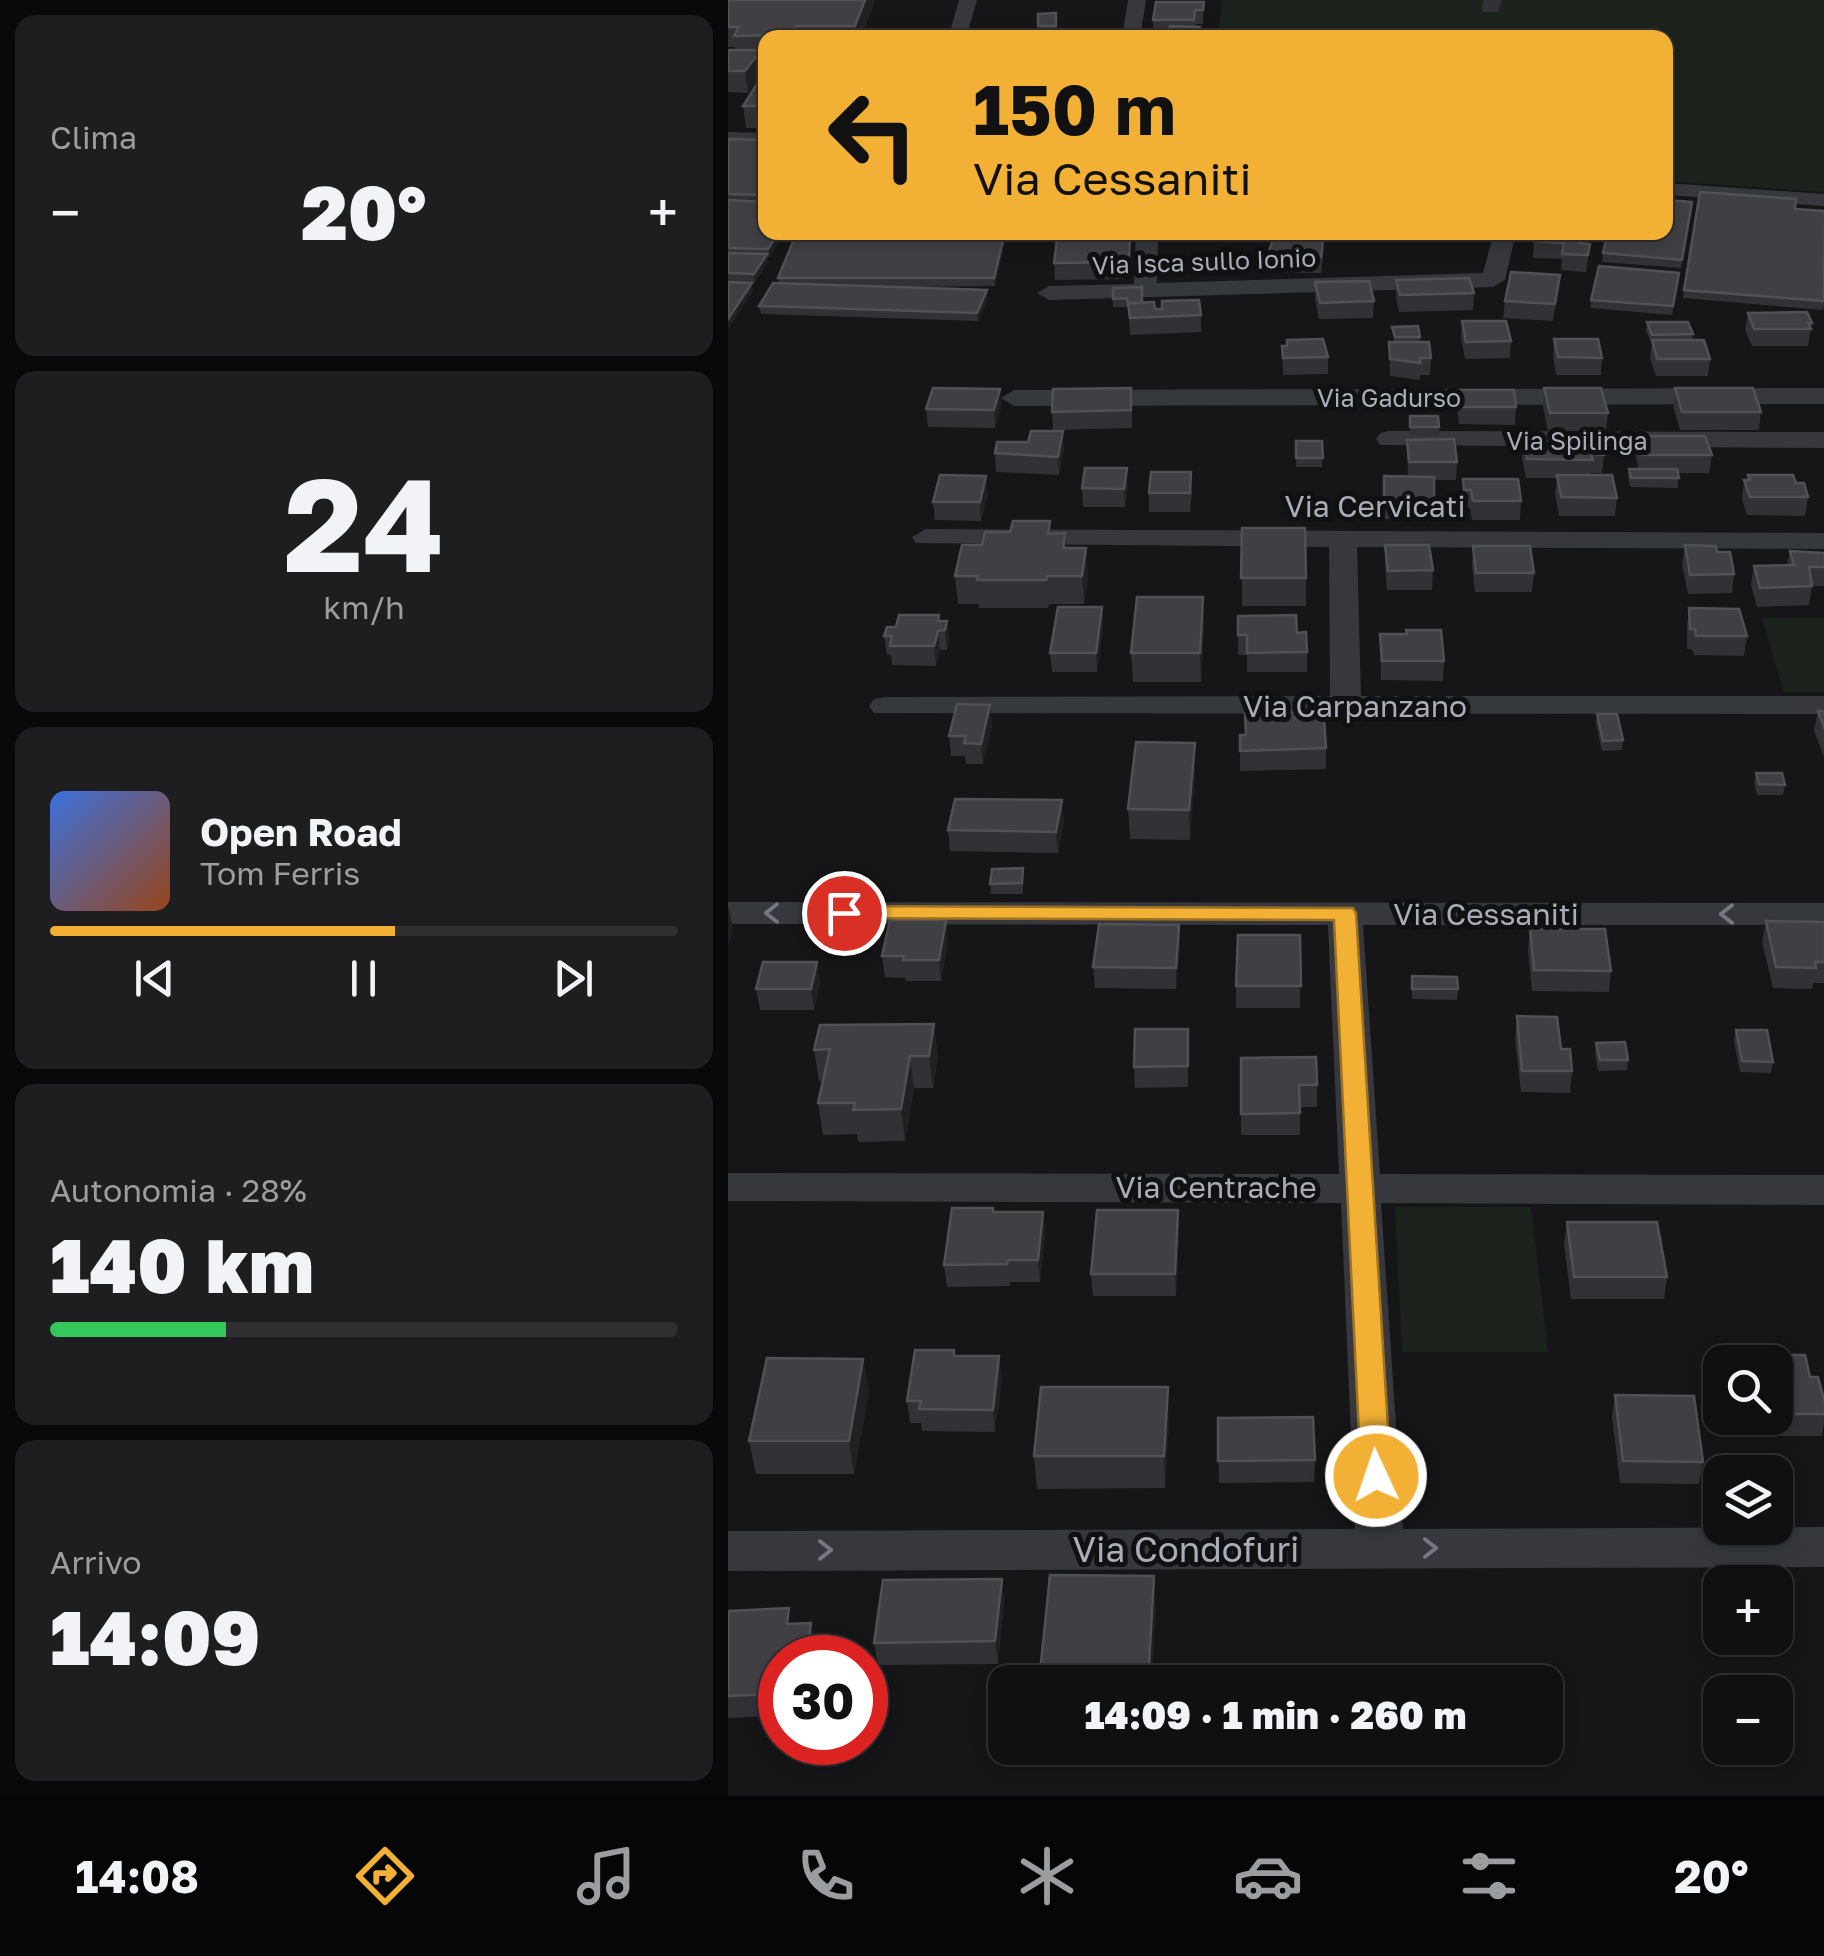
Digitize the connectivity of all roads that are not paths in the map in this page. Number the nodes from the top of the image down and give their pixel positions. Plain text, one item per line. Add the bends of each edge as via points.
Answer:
1 (968, 0) edge
2 (1137, 0) edge
3 (959, 30) edge
4 (1132, 30) edge
5 (728, 138) edge
6 (758, 138) edge
7 (1673, 189) edge
8 (1824, 200) edge
9 (1147, 240) edge
10 (1503, 240) edge
11 (1146, 290) junction
12 (1049, 293) dead end
13 (1824, 396) edge
14 (1014, 398) dead end
15 (1389, 439) dead end
16 (1824, 440) edge
17 (926, 537) dead end
18 (1343, 538) junction
19 (1824, 541) edge
20 (1824, 705) edge
21 (885, 706) dead end
22 (1346, 706) junction
23 (728, 913) edge
24 (1345, 913) junction
25 (1824, 914) edge
26 (1362, 1186) junction
27 (728, 1187) edge
28 (1824, 1190) edge
29 (1824, 1547) edge
30 (1380, 1548) junction
31 (728, 1551) edge

1 - 3 street
2 - 4 street
5 - 6 street
7 - 8 street
9 - 11 street
10 - 11 street, Via Isca sullo Ionio via 1492,280
11 - 12 street, Via Isca sullo Ionio
13 - 14 street, Via Gadurso
15 - 16 street, Via Spilinga
17 - 18 street, Via Cervicati
18 - 19 street, Via Cervicati
18 - 22 street
20 - 22 street, Via Carpanzano
21 - 22 street, Via Carpanzano
24 -> 23 street, Via Cessaniti
25 -> 24 street, Via Cessaniti
24 - 26 street
26 - 27 street, Via Centrache
26 - 28 street, Via Centrache
26 - 30 street
30 -> 29 street, Via Condofuri
31 -> 30 street, Via Condofuri

